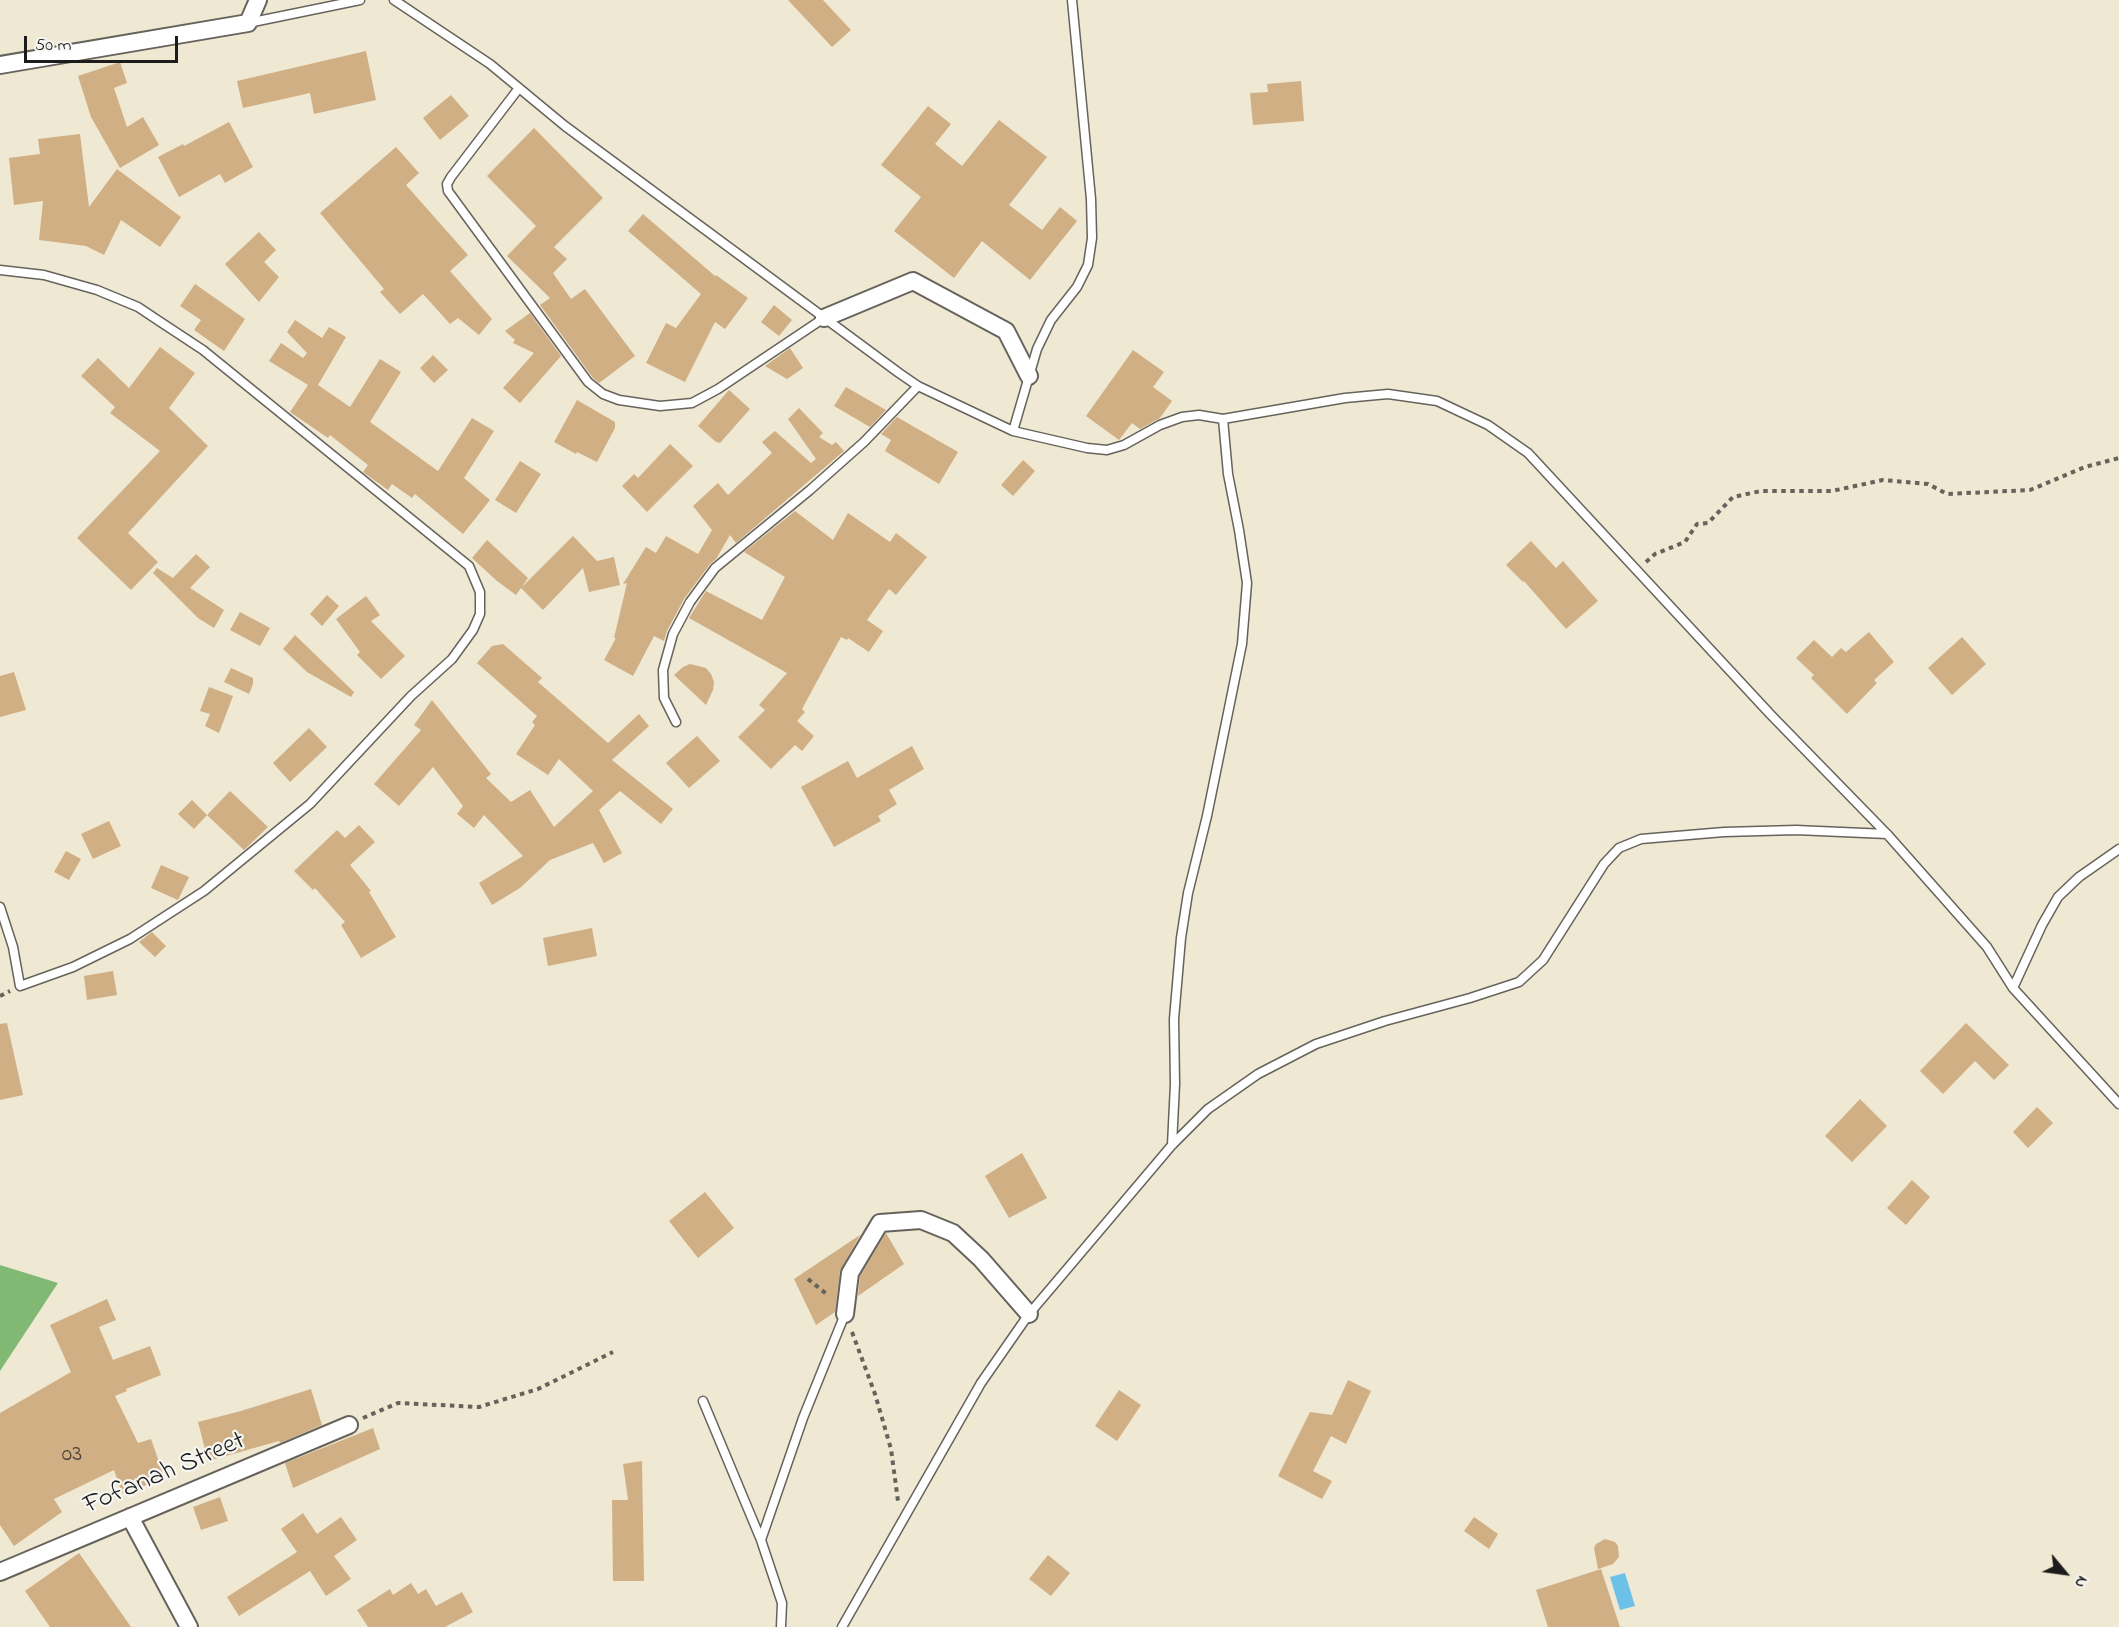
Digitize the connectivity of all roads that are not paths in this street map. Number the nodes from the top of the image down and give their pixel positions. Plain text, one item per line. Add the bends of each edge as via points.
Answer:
1 (258, 0) edge
2 (360, 0) edge
3 (394, 0) edge
4 (1072, 0) edge
5 (248, 23) junction
6 (0, 65) edge
7 (519, 88) junction
8 (0, 270) edge
9 (824, 318) junction
10 (1029, 376) junction
11 (918, 386) junction
12 (1223, 419) junction
13 (1013, 431) junction
14 (676, 722) dead end
15 (1887, 834) junction
16 (2119, 849) edge
17 (0, 907) edge
18 (2013, 988) junction
19 (2119, 1104) edge
20 (1172, 1145) junction
21 (845, 1314) joint
22 (1029, 1314) junction
23 (703, 1401) dead end
24 (349, 1425) road end
25 (130, 1518) junction
26 (761, 1540) junction
27 (0, 1572) edge
28 (189, 1627) edge
29 (781, 1627) edge
30 (842, 1627) edge

1 - 5 street
2 - 5 lane
3 - 7 lane
4 - 10 lane via 1092,238 1088,266 1051,320
5 - 6 street
7 - 9 lane
7 - 9 lane via 451,177 448,191 588,382 603,394 660,406 692,403
8 - 17 lane via 44,275 97,290 138,307 159,321 203,351 469,566 480,592 480,614 452,659 411,696 310,804 204,891 130,939 73,967 20,986
9 - 10 street via 913,281 1006,331
9 - 11 lane
10 - 13 lane
11 - 13 lane
11 - 14 lane via 864,442 715,568 696,593 673,634 663,670 664,698
12 - 13 lane via 1182,417 1107,450
12 - 15 lane via 1388,394 1437,401 1488,425 1528,453
12 - 20 lane via 1246,583 1242,644 1181,938 1174,1019
15 - 18 lane via 1987,947
15 - 20 lane via 1724,832 1641,839 1619,848 1604,864 1544,960 1519,982 1316,1044 1258,1074 1208,1109
16 - 18 lane via 2058,897
18 - 19 lane
20 - 22 lane
21 - 22 street via 850,1274 880,1223 921,1220 953,1233
21 - 26 lane via 803,1418
22 - 30 lane via 981,1383
23 - 26 lane
24 - 25 street, Fofanah Street
25 - 27 street, Fofanah Street
25 - 28 street
26 - 29 lane via 782,1603

